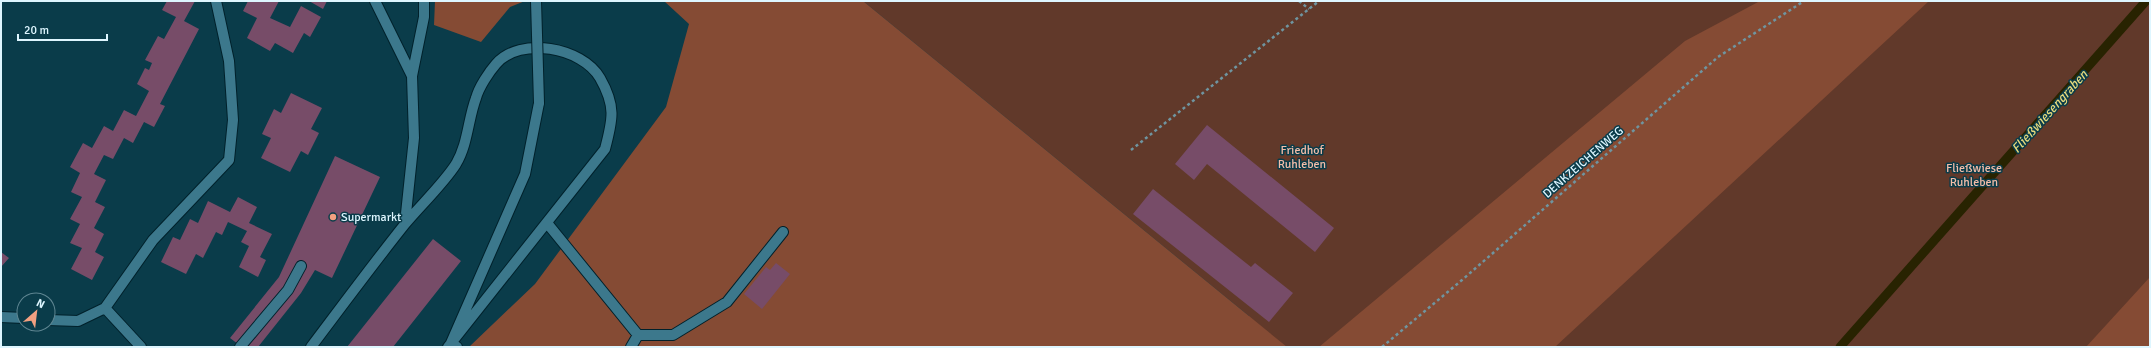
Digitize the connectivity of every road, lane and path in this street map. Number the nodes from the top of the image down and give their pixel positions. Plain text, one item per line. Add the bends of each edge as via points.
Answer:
1 (216, 1) edge
2 (375, 1) edge
3 (424, 1) edge
4 (536, 1) edge
5 (1299, 1) edge
6 (1319, 1) edge
7 (1804, 1) edge
8 (1308, 9) junction
9 (412, 76) junction
10 (1131, 150) dead end
11 (547, 223) junction
12 (405, 224) junction
13 (783, 232) dead end
14 (301, 266) dead end
15 (105, 308) junction
16 (1, 317) edge
17 (16, 318) edge
18 (56, 320) edge
19 (638, 335) junction
20 (452, 346) edge
21 (141, 347) edge
22 (240, 347) edge
23 (311, 347) edge
24 (631, 347) edge
25 (1382, 347) edge

1 - 15 lane via 230,61 233,120 229,160 153,240
2 - 9 lane
3 - 9 lane via 424,17
4 - 20 lane, bridge via 539,103 525,174
5 - 8 path
6 - 8 path
7 - 25 path, DENKZEICHENWEG via 1718,57
8 - 10 path
9 - 12 lane via 414,138
11 - 12 lane via 605,149 612,120 610,95 597,73 576,56 552,48 517,49 496,63 476,97 467,136 456,164
11 - 19 lane
11 - 20 lane
12 - 23 lane
13 - 19 lane via 727,302 673,335
14 - 22 lane via 283,296
15 - 18 lane via 78,321
15 - 21 lane
16 - 17 lane
19 - 24 lane

